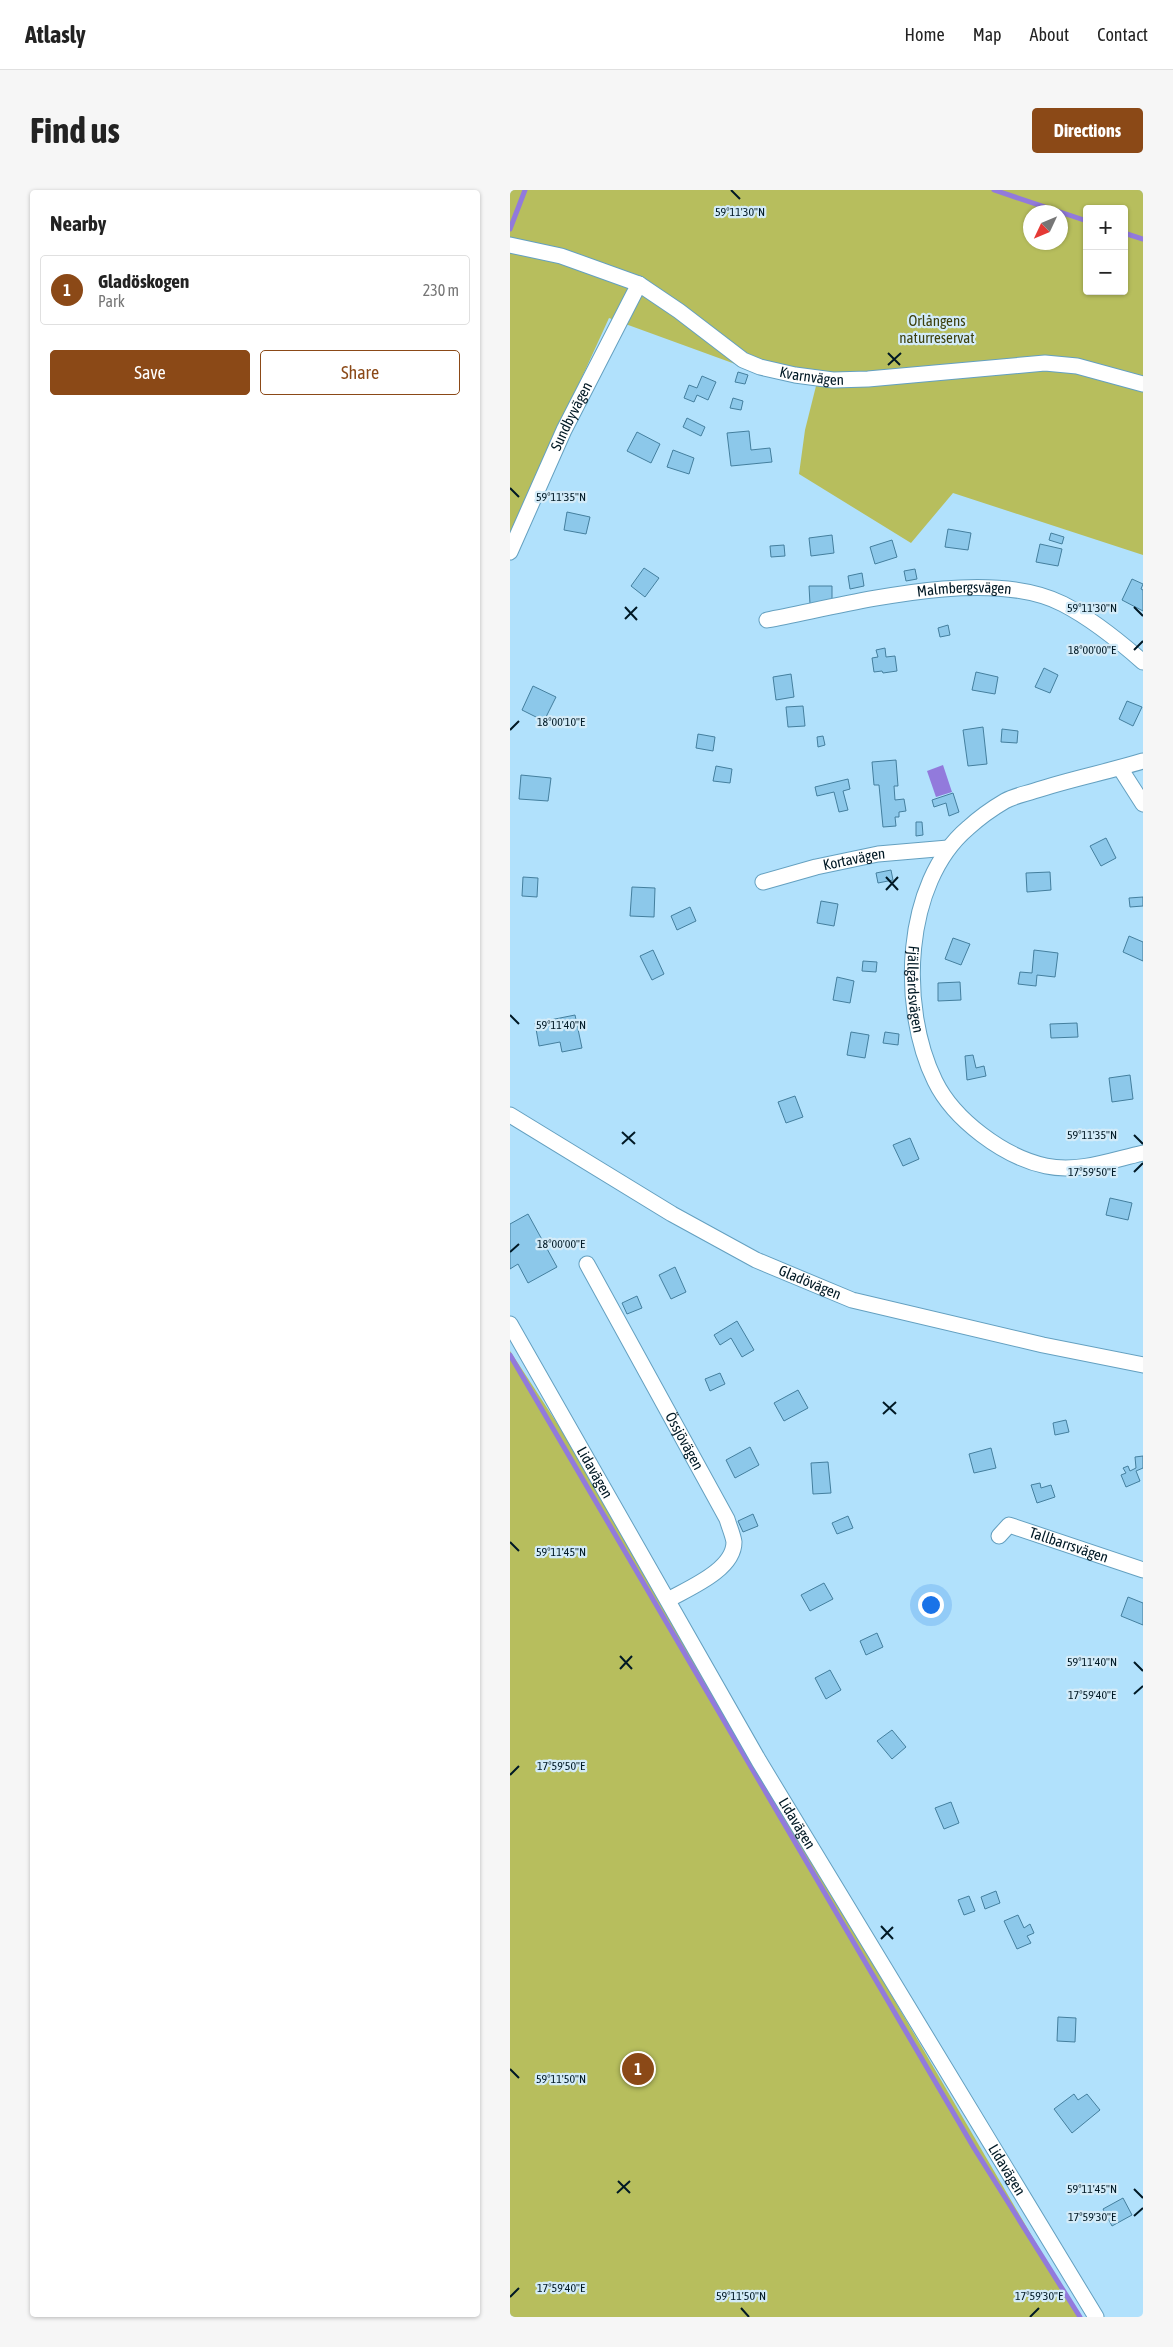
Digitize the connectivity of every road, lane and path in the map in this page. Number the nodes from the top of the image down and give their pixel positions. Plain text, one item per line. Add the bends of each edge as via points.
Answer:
1 (510, 245) edge
2 (639, 284) junction
3 (1143, 384) edge
4 (510, 552) edge
5 (767, 620) dead end
6 (1143, 662) edge
7 (1143, 761) edge
8 (1120, 768) junction
9 (1143, 804) edge
10 (948, 848) junction
11 (763, 882) dead end
12 (510, 1115) edge
13 (1143, 1153) edge
14 (588, 1264) dead end
15 (510, 1324) edge
16 (1143, 1365) edge
17 (999, 1536) dead end
18 (1143, 1570) edge
19 (668, 1600) junction
20 (1096, 2317) edge

1 - 2 street, Kvarnvägen via 561,256
2 - 3 street, Kvarnvägen via 743,360 795,375 833,380 868,379 1046,364 1077,366
2 - 4 street, Sundbyvägen via 564,430
5 - 6 street, Malmbergsvägen via 956,587 1015,589 1062,603 1108,632
7 - 8 street, Fjällgårdsvägen
8 - 9 street
8 - 10 street, Fjällgårdsvägen via 1064,781 1006,800 968,828
10 - 11 street, Kortavägen via 878,854
10 - 13 street, Fjällgårdsvägen via 932,873 915,934 913,992 922,1050 935,1082 958,1114 980,1133 1004,1150 1046,1166 1090,1166
12 - 16 street, Gladövägen via 672,1214 756,1260 852,1300
14 - 19 street, Össjövägen via 727,1520 734,1543 728,1559 716,1572
15 - 19 street, Lidavägen
17 - 18 street, Tallbarrsvägen via 1009,1525
19 - 20 street, Lidavägen via 764,1768

